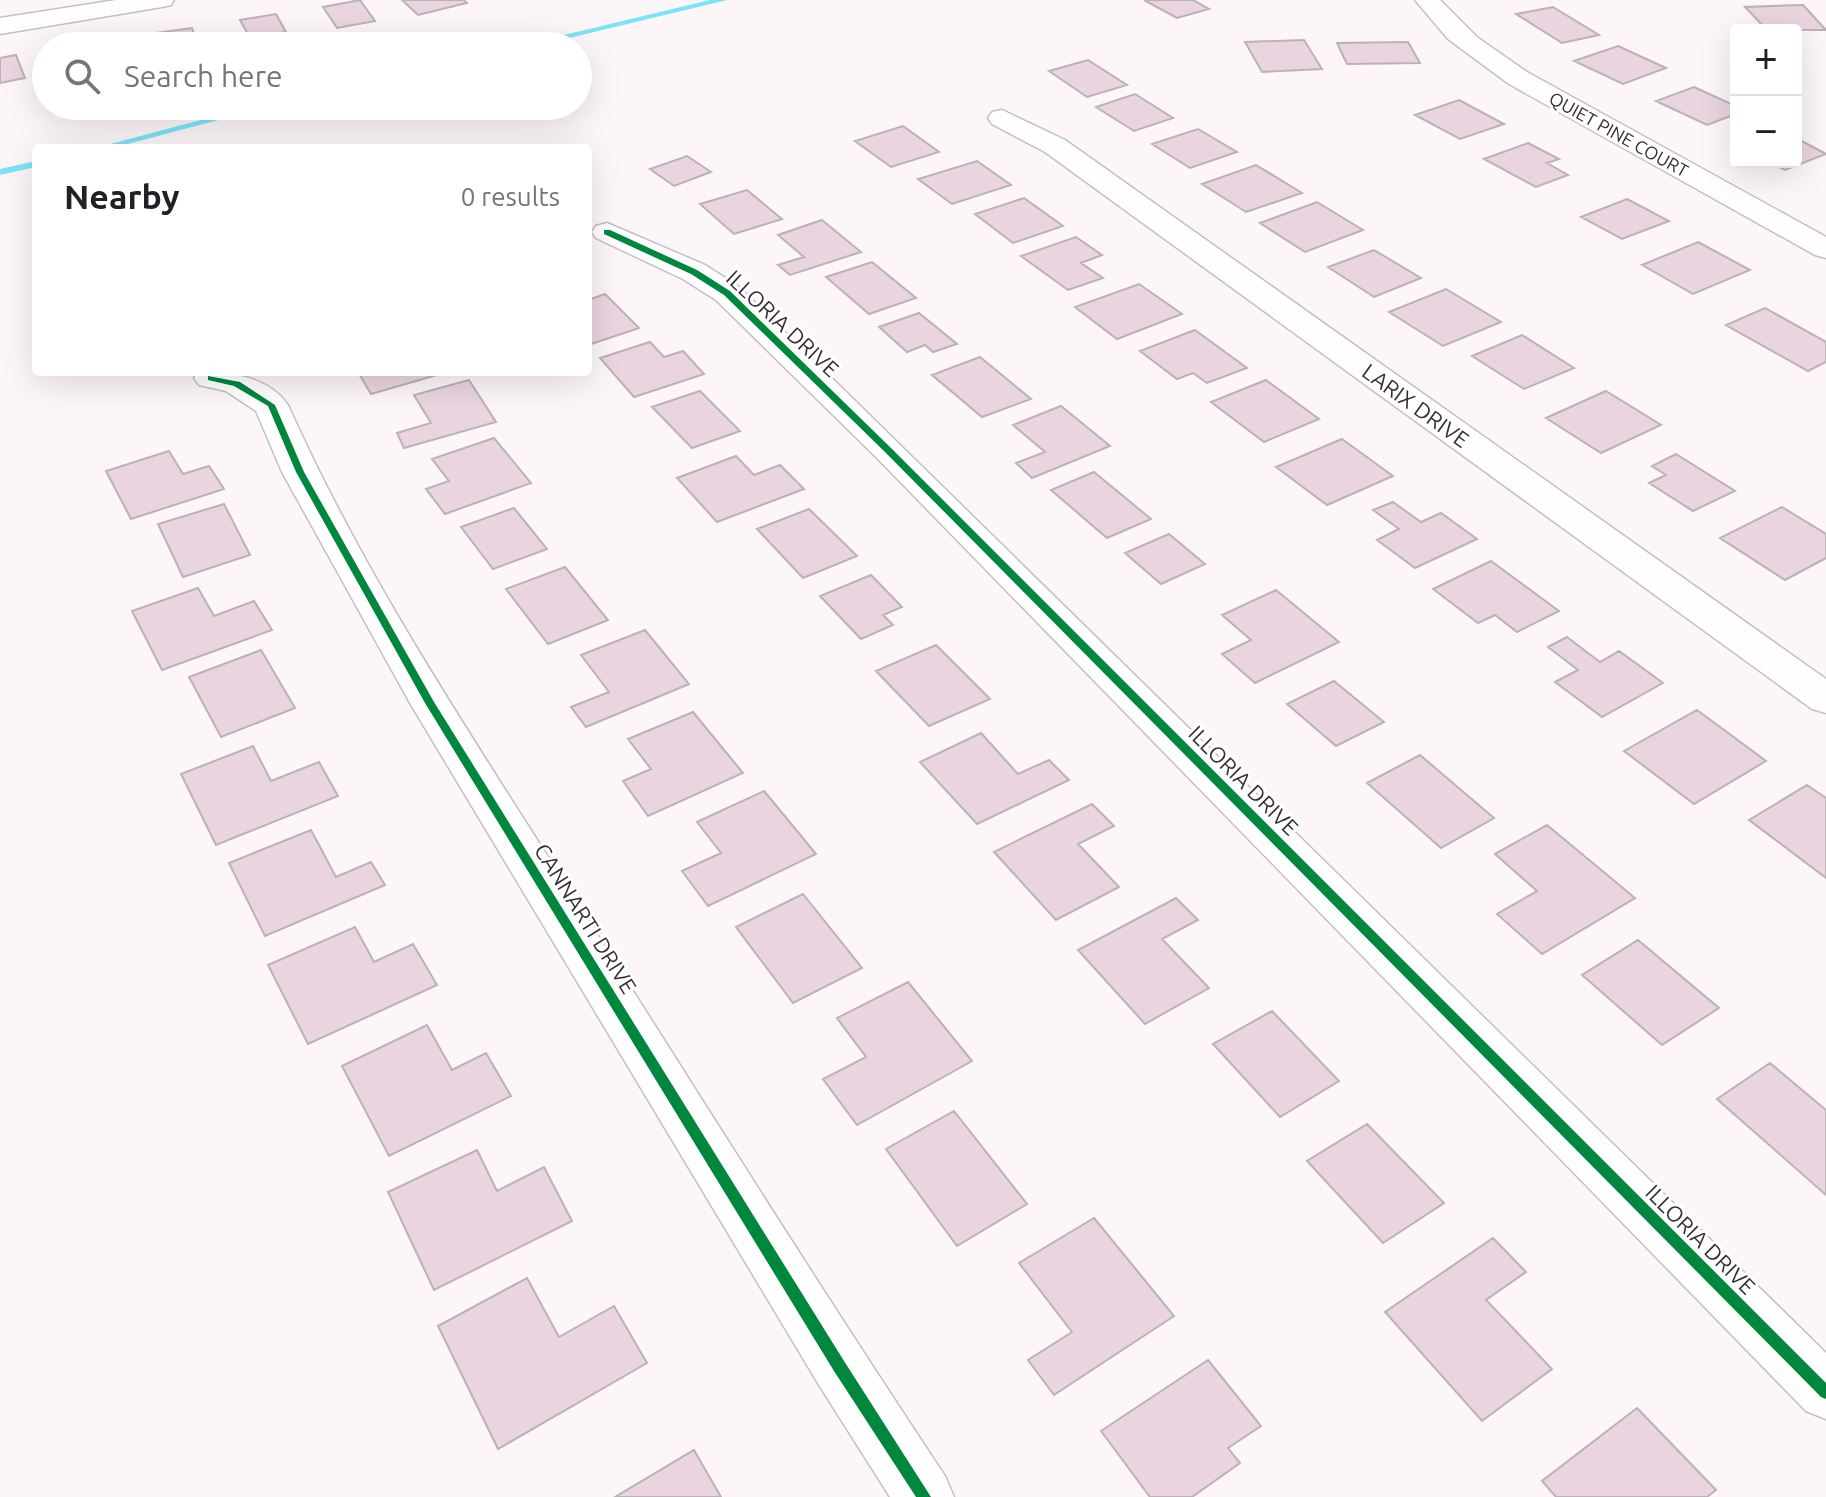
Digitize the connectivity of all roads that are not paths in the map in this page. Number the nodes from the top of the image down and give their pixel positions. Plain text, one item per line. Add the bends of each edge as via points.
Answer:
1 (162, 0) edge
2 (1427, 0) edge
3 (71, 7) edge
4 (0, 26) edge
5 (1002, 118) dead end
6 (607, 232) dead end
7 (1826, 249) edge
8 (211, 378) dead end
9 (1826, 699) edge
10 (1826, 1392) edge
11 (924, 1497) edge

1 - 3 street
2 - 7 street, QUIET PINE COURT via 1472,47 1518,78
3 - 4 street
5 - 9 street, LARIX DRIVE via 1055,146
6 - 10 street, ILLORIA DRIVE via 727,293
8 - 11 street, CANNARTI DRIVE via 237,384 271,405 300,472 430,703

